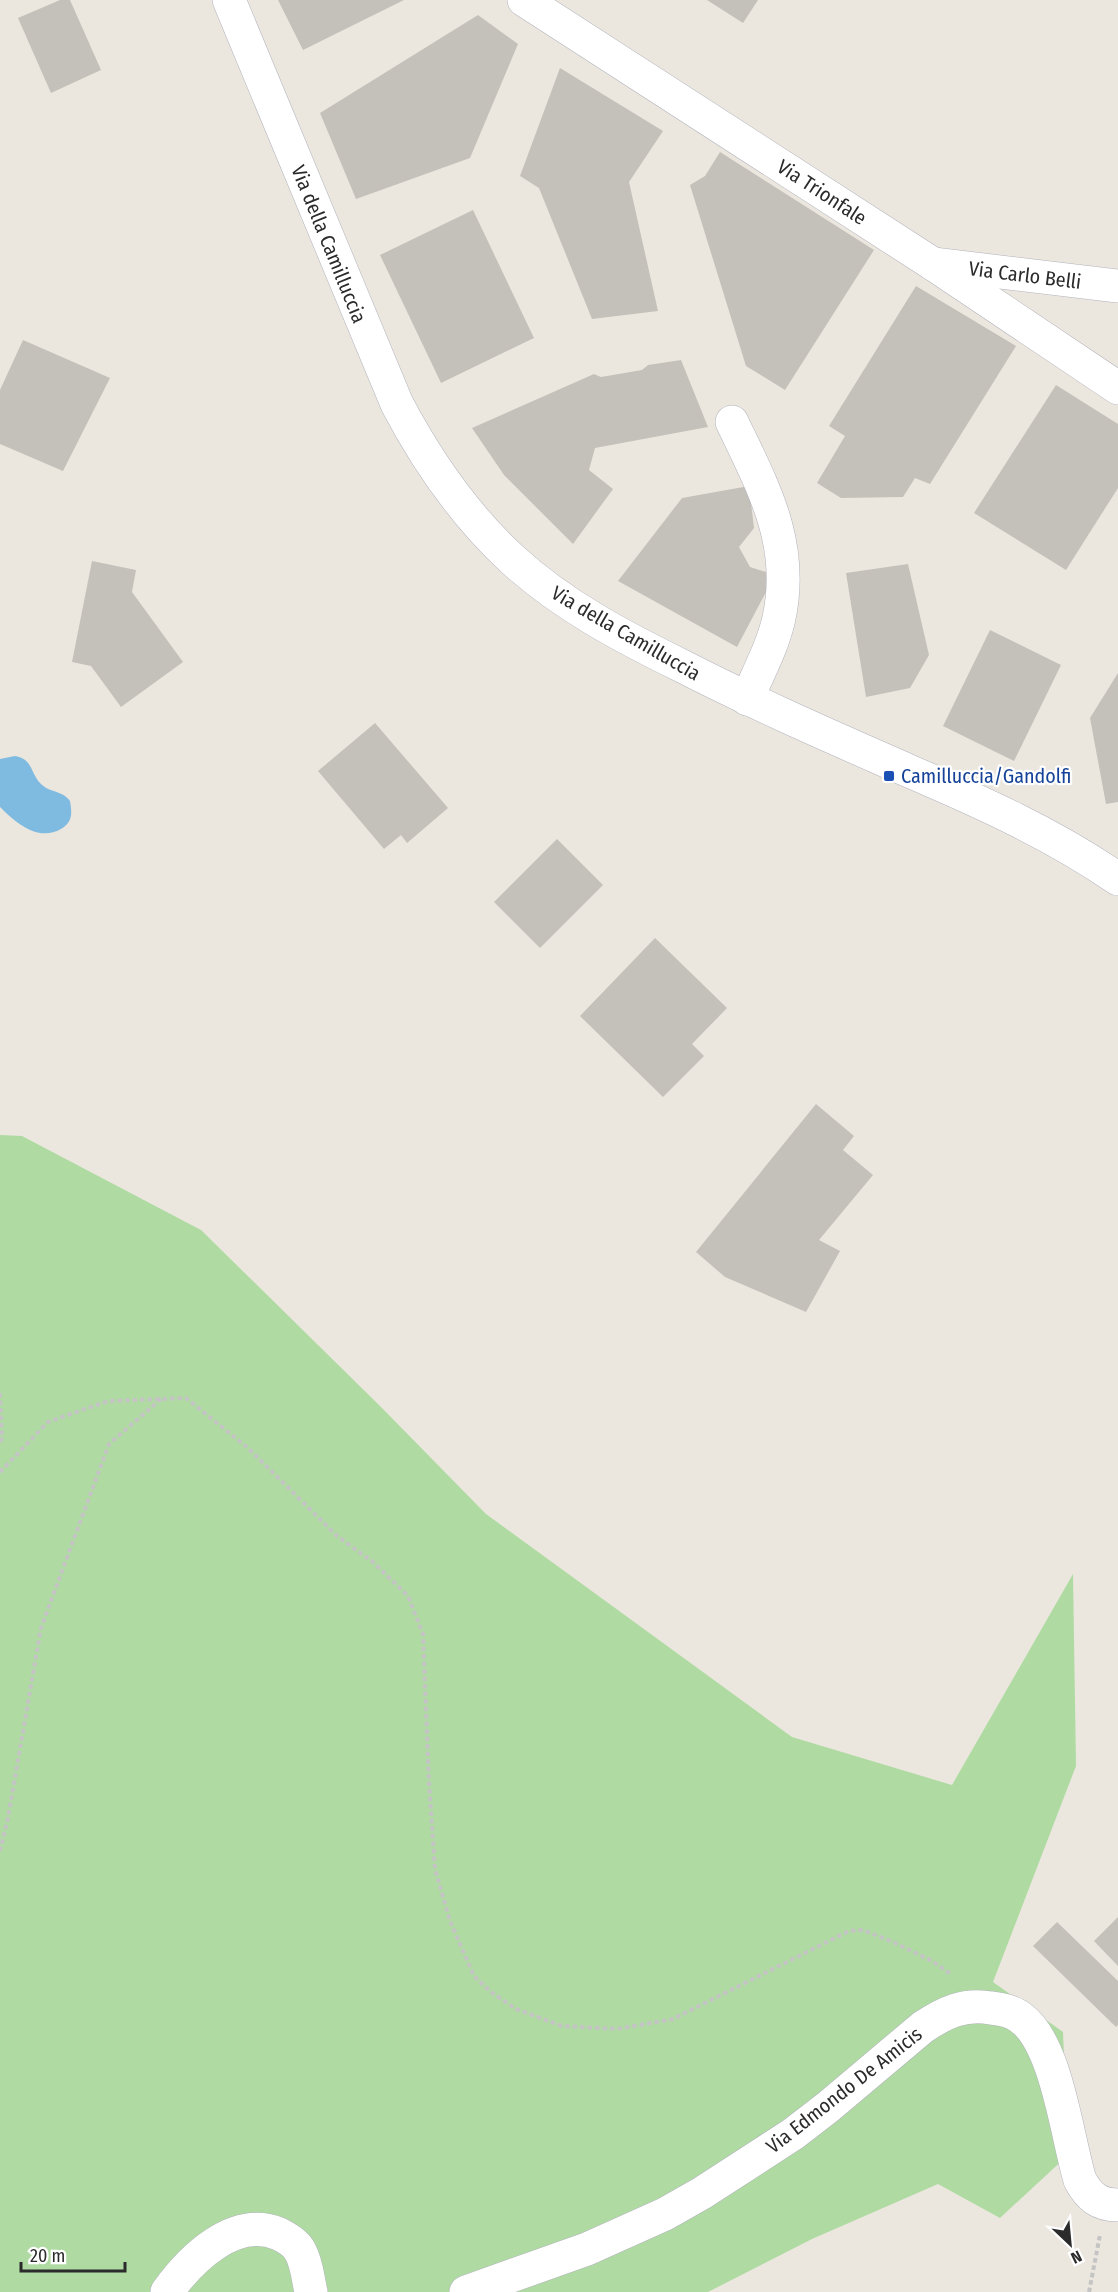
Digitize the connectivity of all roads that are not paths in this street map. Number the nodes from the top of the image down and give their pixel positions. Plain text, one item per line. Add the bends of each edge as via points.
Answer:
1 (229, 0) edge
2 (524, 0) edge
3 (933, 264) junction
4 (1118, 286) edge
5 (1118, 388) edge
6 (732, 422) dead end
7 (747, 699) junction
8 (1118, 879) edge
9 (1112, 2205) edge
10 (167, 2292) edge
11 (311, 2292) edge
12 (466, 2292) edge

1 - 7 main road, Via della Camilluccia via 385,378 414,434 453,493 512,559 543,585 638,644
2 - 3 main road, Via Trionfale
3 - 4 main road, Via Carlo Belli
3 - 5 main road, Via Trionfale
6 - 7 main road via 778,528 784,572 779,618
7 - 8 main road, Via della Camilluccia via 993,808
9 - 12 main road, Via Edmondo De Amicis via 1090,2196 1080,2180 1057,2088 1036,2034 1011,2012 976,2006 951,2011 930,2023 793,2134 686,2202 587,2249
10 - 11 main road via 189,2265 214,2245 227,2237 257,2231 273,2232 293,2243 300,2251

